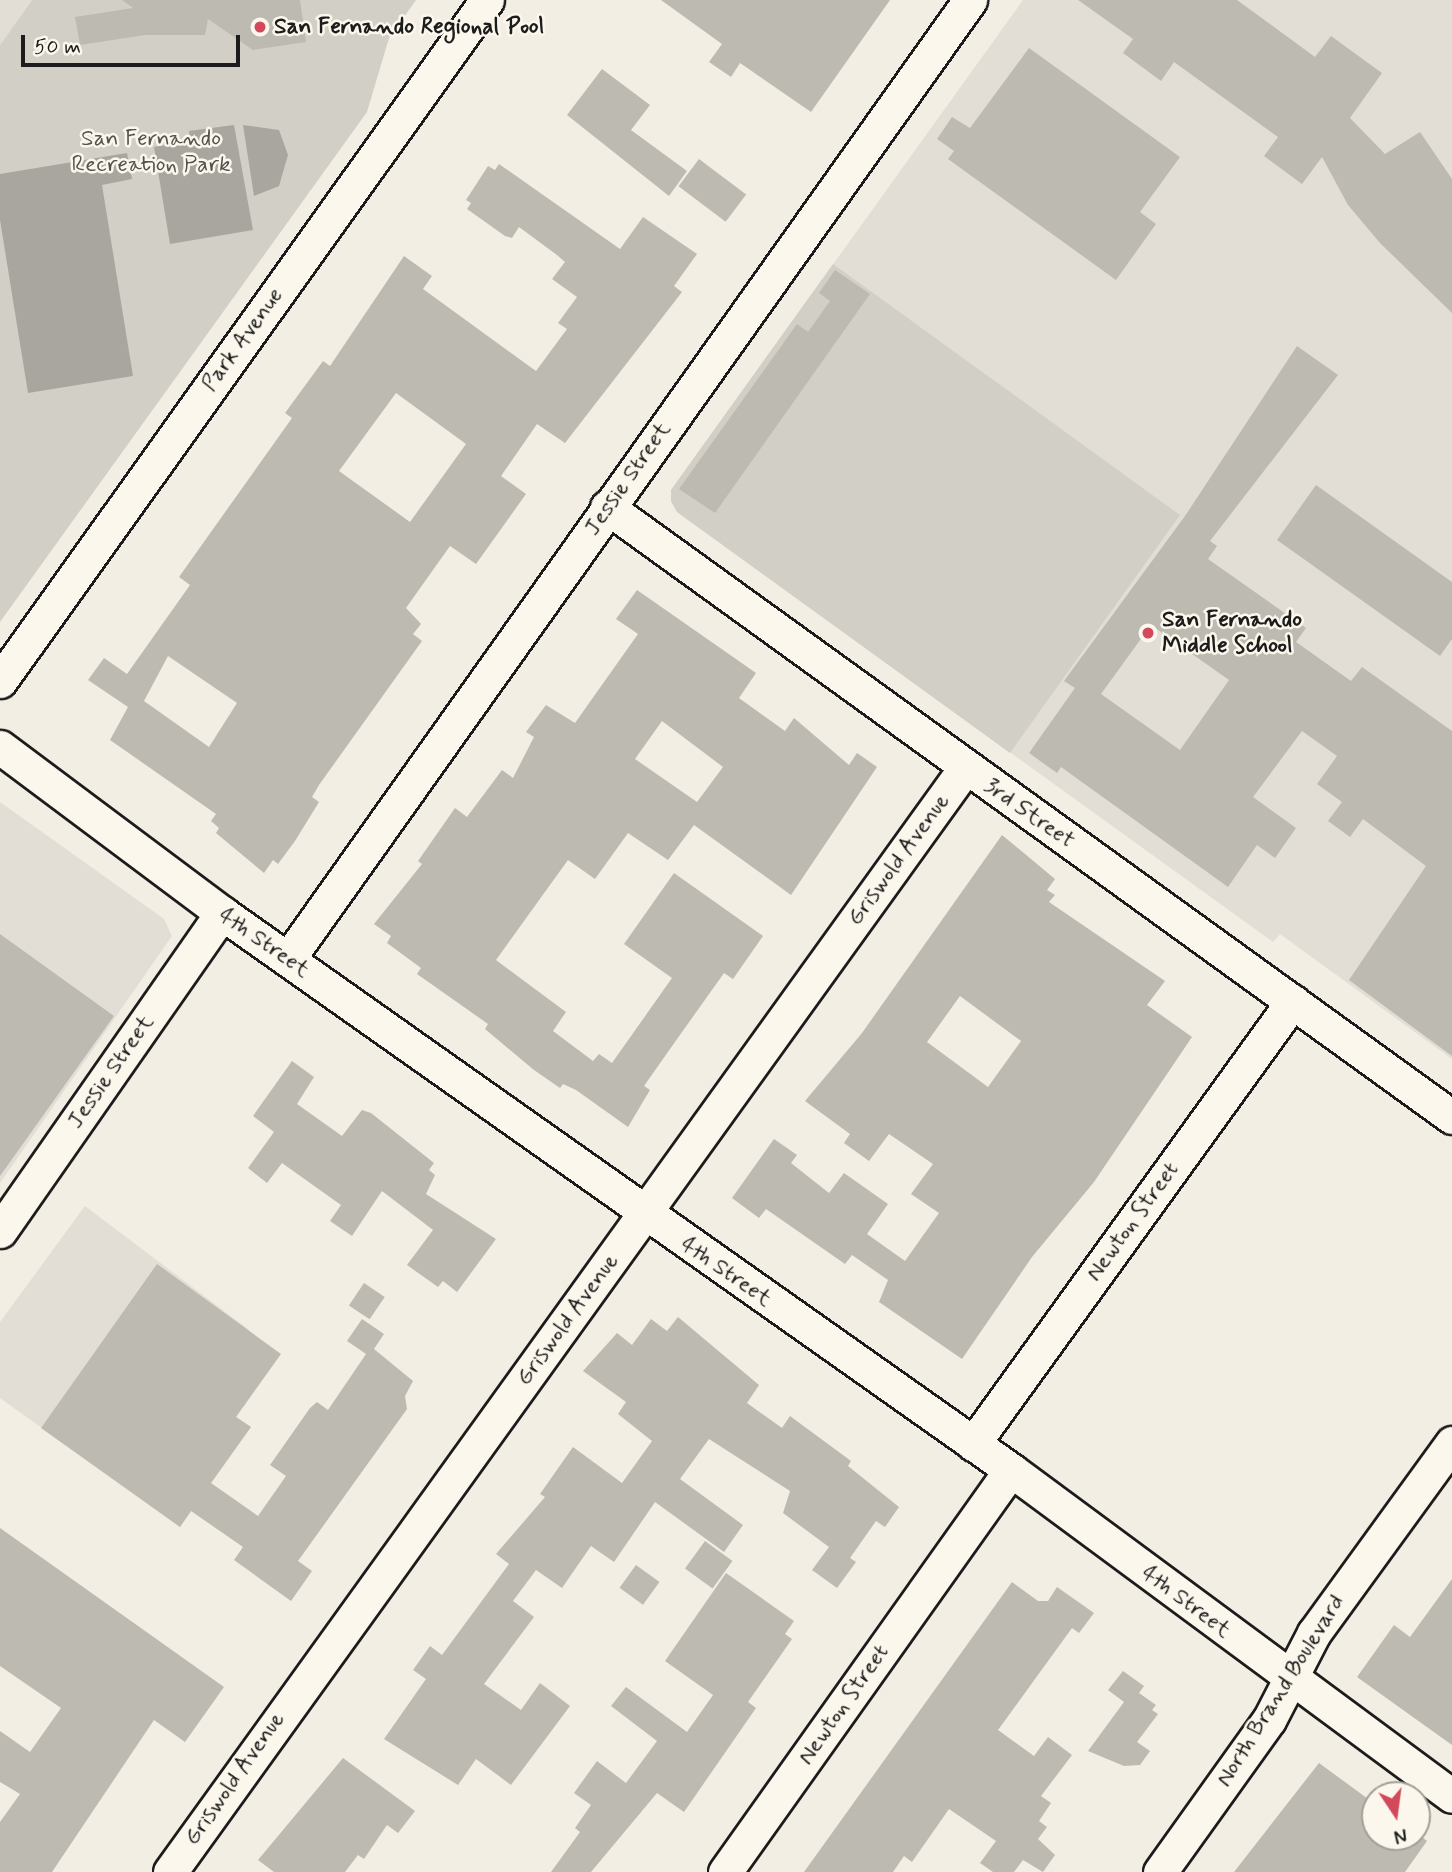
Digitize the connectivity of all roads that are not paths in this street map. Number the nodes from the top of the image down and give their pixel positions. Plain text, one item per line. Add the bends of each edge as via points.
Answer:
1 (487, 0) edge
2 (970, 0) edge
3 (607, 507) junction
4 (0, 681) edge
5 (0, 747) edge
6 (965, 768) junction
7 (222, 913) junction
8 (288, 959) junction
9 (1293, 1000) junction
10 (1452, 1117) edge
11 (645, 1215) junction
12 (0, 1231) edge
13 (1452, 1443) edge
14 (973, 1444) junction
15 (1011, 1471) junction
16 (1290, 1679) junction
17 (1452, 1796) edge
18 (170, 1872) edge
19 (725, 1872) edge
20 (1160, 1872) edge

1 - 4 street, Park Avenue
2 - 3 street, Jessie Street
3 - 6 street, 3rd Street
3 - 8 street, Jessie Street
5 - 7 street, 4th Street
6 - 9 street, 3rd Street
6 - 11 street, Griswold Avenue
7 - 8 street, 4th Street
7 - 12 street, Jessie Street
8 - 11 street, 4th Street
9 - 10 street, 3rd Street
9 - 14 street, Newton Street
11 - 14 street, 4th Street
11 - 18 street, Griswold Avenue
13 - 16 street, North Brand Boulevard via 1314,1633
14 - 15 street, 4th Street
15 - 16 street, 4th Street
15 - 19 street, Newton Street
16 - 17 street, 4th Street
16 - 20 street, North Brand Boulevard via 1269,1720

